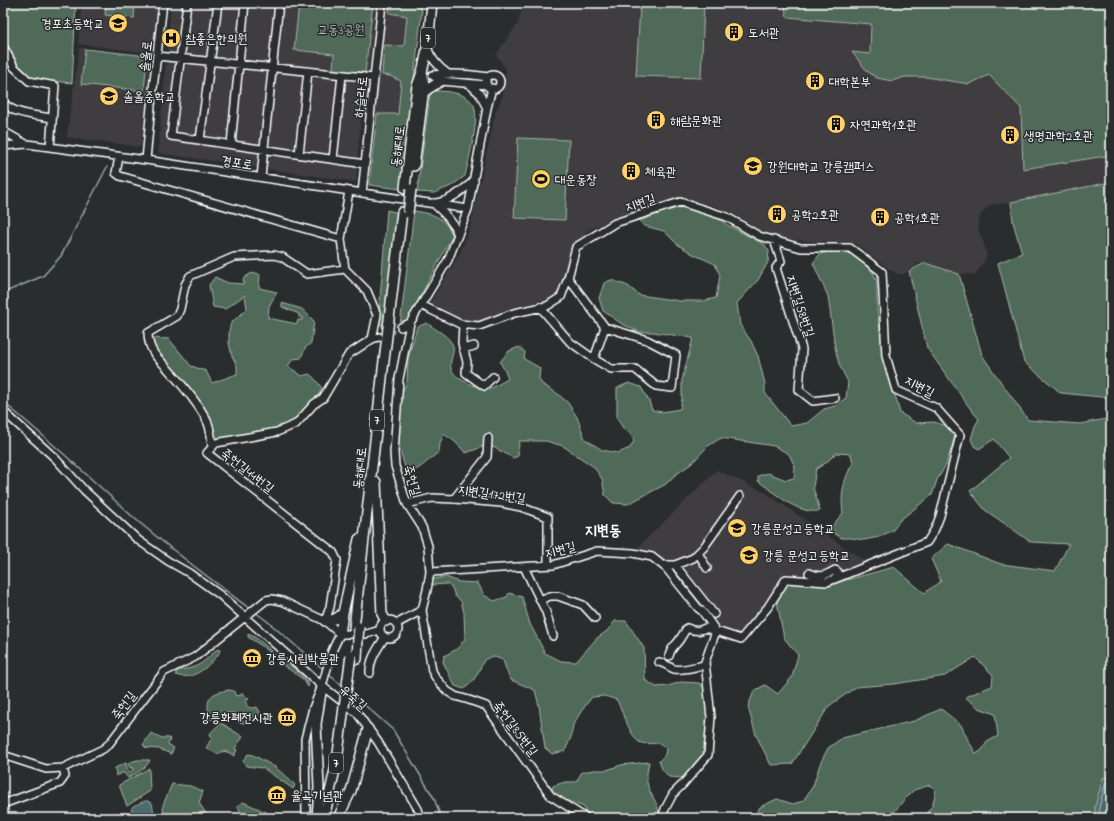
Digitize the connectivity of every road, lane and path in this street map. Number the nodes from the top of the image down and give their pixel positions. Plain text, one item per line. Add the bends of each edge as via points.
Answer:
1 (163, 3) edge
2 (187, 3) edge
3 (218, 3) edge
4 (245, 3) edge
5 (279, 3) edge
6 (382, 3) edge
7 (432, 3) edge
8 (3, 46) edge
9 (427, 46) junction
10 (157, 56) junction
11 (180, 59) junction
12 (211, 62) junction
13 (239, 65) junction
14 (272, 68) junction
15 (308, 72) junction
16 (447, 73) junction
17 (427, 74) junction
18 (342, 75) junction
19 (374, 78) junction
20 (442, 82) junction
21 (469, 83) junction
22 (489, 83) junction
23 (424, 93) junction
24 (3, 102) edge
25 (487, 108) junction
26 (52, 118) junction
27 (3, 131) edge
28 (200, 140) junction
29 (27, 144) junction
30 (231, 144) junction
31 (3, 146) edge
32 (50, 147) junction
33 (264, 149) junction
34 (299, 154) junction
35 (119, 157) junction
36 (334, 159) junction
37 (146, 160) junction
38 (365, 164) junction
39 (261, 177) junction
40 (474, 181) junction
41 (408, 188) junction
42 (349, 191) junction
43 (362, 193) junction
44 (433, 203) junction
45 (468, 209) junction
46 (405, 213) junction
47 (458, 235) junction
48 (341, 239) junction
49 (774, 240) junction
50 (345, 269) junction
51 (568, 278) junction
52 (421, 305) junction
53 (540, 307) junction
54 (410, 323) junction
55 (463, 325) junction
56 (401, 327) tunnel mouth
57 (606, 327) junction
58 (474, 346) dead end
59 (464, 349) junction
60 (594, 359) junction
61 (493, 377) dead end
62 (835, 398) dead end
63 (3, 411) edge
64 (488, 438) dead end
65 (212, 448) junction
66 (376, 482) junction
67 (740, 496) dead end
68 (454, 499) junction
69 (408, 504) junction
70 (368, 507) junction
71 (698, 553) junction
72 (548, 565) junction
73 (663, 565) junction
74 (675, 565) junction
75 (524, 567) junction
76 (707, 568) dead end
77 (430, 572) junction
78 (809, 573) dead end
79 (836, 578) junction
80 (540, 600) junction
81 (422, 610) junction
82 (343, 613) junction
83 (714, 614) dead end
84 (246, 615) junction
85 (595, 618) dead end
86 (386, 620) junction
87 (325, 621) junction
88 (396, 624) junction
89 (356, 628) junction
90 (380, 630) junction
91 (716, 631) junction
92 (340, 634) junction
93 (553, 636) dead end
94 (384, 637) junction
95 (669, 656) dead end
96 (659, 662) dead end
97 (705, 665) junction
98 (370, 673) dead end
99 (322, 686) junction
100 (346, 709) junction
101 (368, 729) junction
102 (3, 755) edge
103 (63, 768) junction
104 (3, 804) edge
105 (306, 818) edge
106 (317, 818) edge
107 (324, 818) edge
108 (330, 818) edge
109 (338, 818) edge
110 (421, 818) edge
111 (586, 818) edge
112 (662, 818) edge

1 - 10 street, 솔올로
2 - 11 street
3 - 12 street
4 - 13 street
5 - 14 street
6 - 19 street, 하슬라로
7 - 9 main road, 동해대로 / 7
8 - 26 street via 14,67 29,80 55,86
9 - 16 street via 432,59
9 - 17 main road, 동해대로 / 7
10 - 11 street
10 - 37 street, 솔올로
11 - 12 street
11 - 28 street via 171,136
12 - 13 street
12 - 28 street
13 - 14 street
13 - 30 street
14 - 15 street
14 - 33 street
15 - 18 street
15 - 34 street
16 - 17 street
16 - 22 street
17 - 20 street
17 - 23 main road, 동해대로 / 7
17 - 41 main road, 동해대로 / 7 via 417,86
18 - 19 street
18 - 36 street
19 - 38 street, 하슬라로
20 - 21 street
20 - 23 main road
21 - 22 street
21 - 25 street via 479,92
22 - 25 street
23 - 41 main road, 동해대로 / 7
24 - 26 street via 18,112
25 - 40 street
26 - 32 street
27 - 29 street
28 - 30 street
29 - 31 street, 경포로
29 - 32 street, 경포로
30 - 33 street
32 - 35 street, 경포로
33 - 34 street
33 - 39 street
34 - 36 street
35 - 37 street, 경포로
35 - 48 street via 116,173 120,176
36 - 38 street
37 - 39 street, 경포로
38 - 43 street, 하슬라로
39 - 42 street, 경포로
40 - 44 street via 457,195 443,202
40 - 45 street
41 - 46 main road, 동해대로 / 7
42 - 43 street, 경포로
42 - 48 street
43 - 44 street, 경포로
44 - 45 street, 경포로
44 - 47 street via 445,213
45 - 47 street
46 - 66 main road, 동해대로 / 7
46 - 70 main road, 동해대로 / 7 via 383,369
47 - 52 street via 448,260
48 - 50 street
49 - 51 street, 지변길 via 759,236 727,217 680,202 615,223 576,247
49 - 62 street, 지변길58번길 via 781,261 776,268 802,349 799,390 813,401
49 - 79 street, 지변길 via 801,248 850,248 882,272 886,356 896,390 936,408 960,435 940,516 927,542
50 - 65 street, 죽헌길44번길 via 367,291 377,315 375,338 349,354 324,398 314,404 296,424 277,432 216,443
50 - 65 street via 307,274 282,257 274,255 234,257 190,276 177,316 148,334 148,342 152,352 205,418 209,426
51 - 53 street, 지변길 via 561,297 547,306
51 - 57 street
52 - 54 street
52 - 55 street, 지변길
53 - 55 street, 지변길 via 514,313 479,326
53 - 60 street via 570,342
54 - 56 street
54 - 69 street, 죽헌길 via 400,379 394,452
55 - 59 street
57 - 60 street
57 - 60 street via 647,340 676,355 672,388 656,386 635,369 611,369
58 - 59 street
59 - 61 street via 466,373 484,386
63 - 84 street, 유죽길 via 138,540 208,586
64 - 68 street via 487,457
65 - 87 street, 죽헌길44번길 via 207,453 333,552 336,560 330,607
66 - 86 main road via 382,614
66 - 89 main road, 동해대로 / 7
67 - 71 street
68 - 69 street, 지변길172번길 via 432,498
68 - 72 street, 지변길172번길 via 501,503 548,517
69 - 77 street, 죽헌길 via 422,527 428,546
70 - 82 main road
70 - 89 main road, 동해대로 / 7
71 - 74 street via 693,558
71 - 76 street
72 - 73 street, 지변길 via 597,551 652,557
72 - 75 street, 지변길
73 - 74 street
73 - 91 street, 지변길
74 - 83 street
75 - 77 street, 지변길
75 - 80 street
77 - 81 street, 죽헌길
78 - 79 street via 824,576 835,570 838,572
79 - 91 street, 지변길 via 827,582 786,580 768,607 741,638
80 - 85 street via 558,596 583,605
80 - 93 street
81 - 88 street
81 - 111 street, 죽헌길85번길 via 432,671 436,678 455,696 486,706 551,796
82 - 87 main road via 333,620
82 - 92 main road
84 - 87 street, 죽헌길 via 266,600 272,599
84 - 99 street, 유죽길
84 - 103 street, 죽헌길 via 195,657 164,672 103,750
86 - 88 street
86 - 90 street via 381,624
87 - 92 street
88 - 94 street via 398,630 395,635 390,638
89 - 100 main road, 동해대로 / 7, bridge
90 - 92 street via 366,634
90 - 94 street
91 - 95 street via 687,628 680,640 671,648
91 - 97 street
92 - 99 street
94 - 98 street via 369,665
96 - 97 street via 678,669
97 - 112 street via 711,717 708,754 672,794
99 - 101 street, 유죽길 via 357,713
99 - 105 street via 312,708 305,739
99 - 106 main road via 316,724 319,786
100 - 107 main road, 동해대로 / 7
100 - 108 main road, 동해대로 / 7 via 341,762
101 - 109 main road via 351,791
101 - 110 street, 유죽길
102 - 103 street, 죽헌길 via 46,769
103 - 104 street via 65,776 60,783

